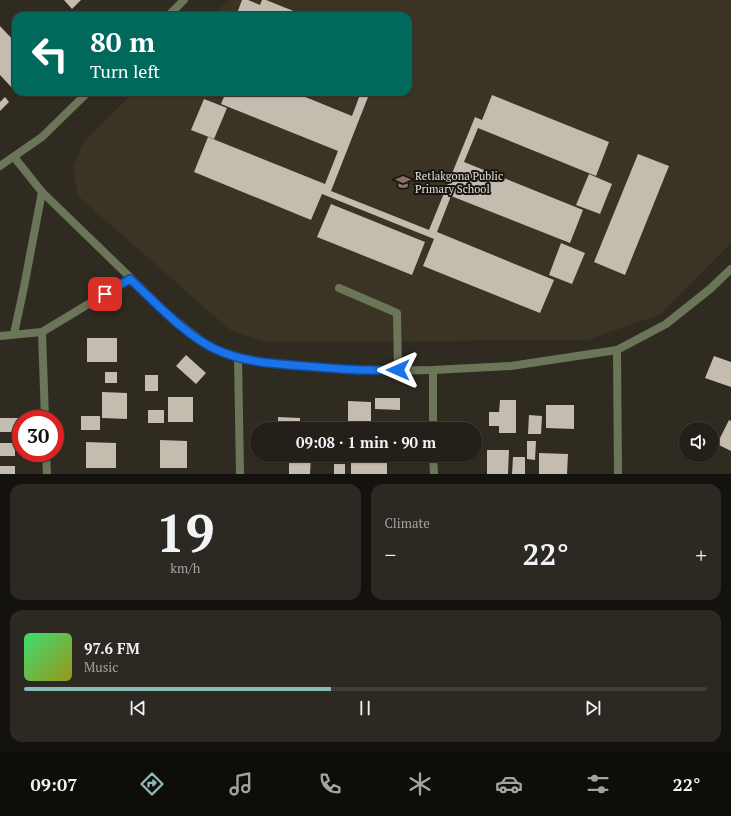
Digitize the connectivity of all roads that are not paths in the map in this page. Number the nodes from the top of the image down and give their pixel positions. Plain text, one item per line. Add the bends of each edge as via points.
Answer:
1 (184, 0) edge
2 (172, 12) edge
3 (84, 96) edge
4 (14, 157) junction
5 (0, 166) edge
6 (42, 192) junction
7 (731, 269) edge
8 (130, 279) junction
9 (339, 288) dead end
10 (42, 332) junction
11 (14, 334) junction
12 (0, 336) edge
13 (617, 350) junction
14 (238, 357) junction
15 (398, 370) junction
16 (433, 370) junction
17 (45, 410) edge
18 (433, 422) edge
19 (46, 462) edge
20 (433, 462) edge
21 (47, 474) edge
22 (240, 474) edge
23 (434, 474) edge
24 (618, 474) edge

1 - 2 street
3 - 4 street via 42,137
4 - 5 street
4 - 6 street
6 - 8 street
6 - 11 street
7 - 13 street via 666,324
8 - 10 street
8 - 14 street via 204,343
9 - 15 street via 397,313
10 - 11 street
10 - 17 street
11 - 12 street
13 - 16 street via 511,366
13 - 24 street
14 - 15 street via 266,363 364,371
14 - 22 street
15 - 16 street
16 - 18 street
19 - 21 street
20 - 23 street

